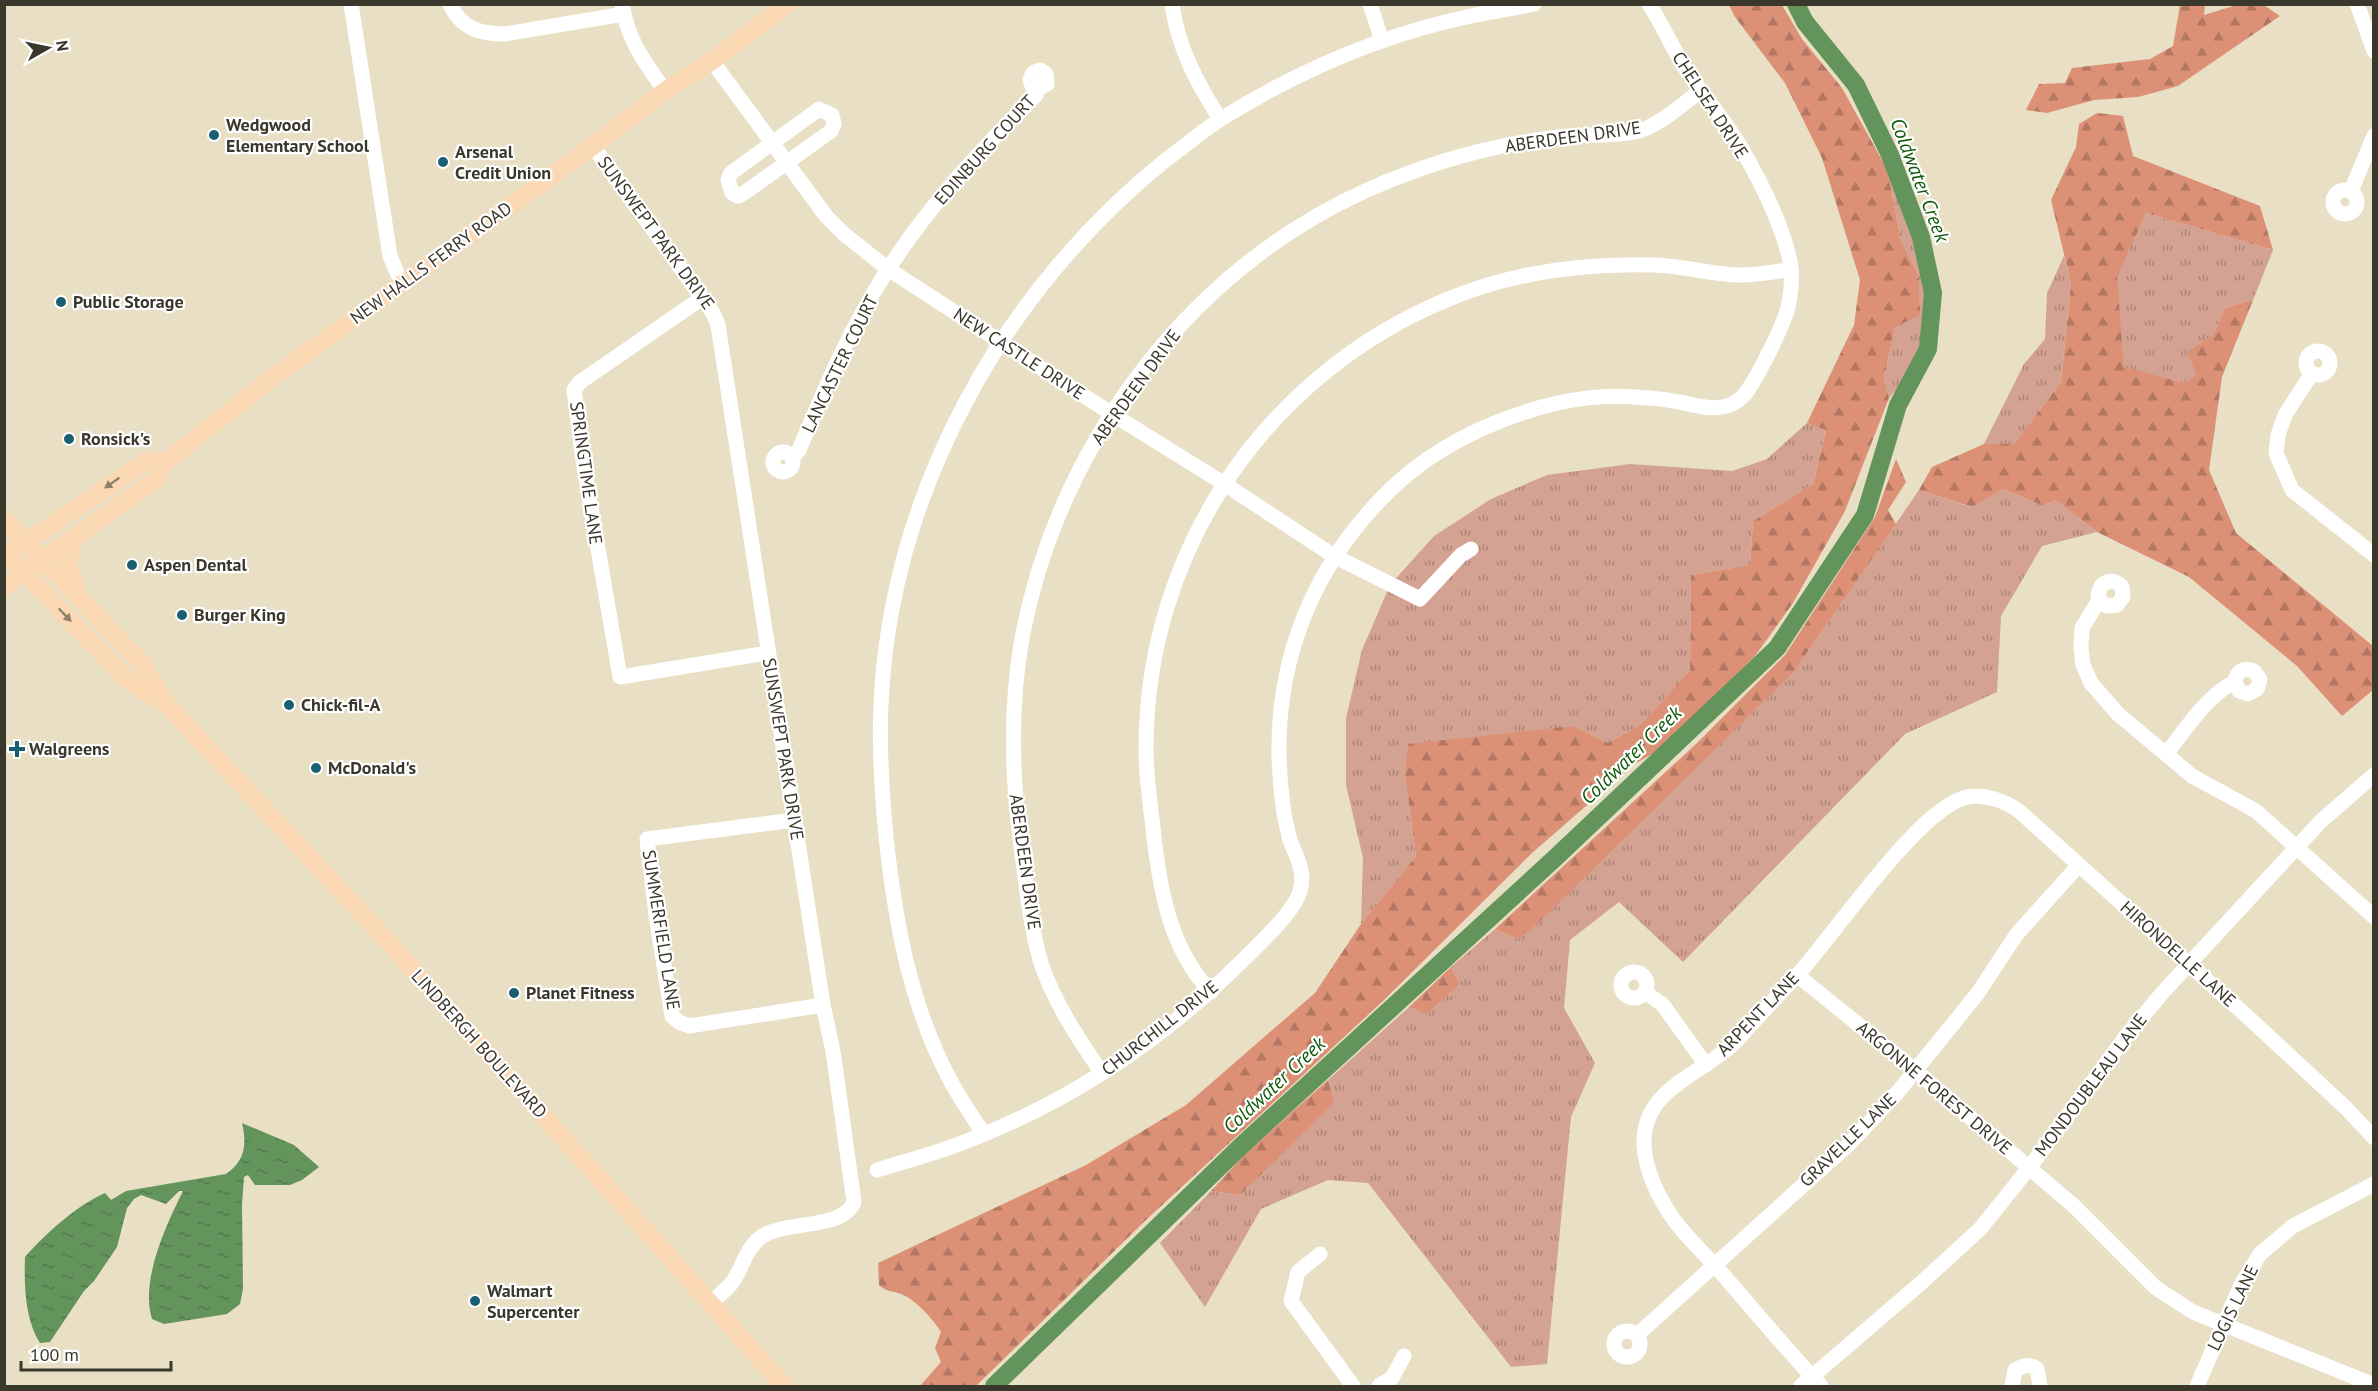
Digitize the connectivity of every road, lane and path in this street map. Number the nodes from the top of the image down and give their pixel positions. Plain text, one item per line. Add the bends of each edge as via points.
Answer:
1 (351, 4) edge
2 (450, 4) edge
3 (788, 4) edge
4 (1172, 4) edge
5 (1370, 4) edge
6 (1534, 4) edge
7 (1649, 4) edge
8 (2357, 4) edge
9 (1506, 7) edge
10 (623, 9) edge
11 (771, 10) edge
12 (1382, 41) junction
13 (2373, 51) edge
14 (712, 61) junction
15 (1038, 89) dead end
16 (665, 91) junction
17 (1700, 91) junction
18 (1220, 119) junction
19 (2373, 136) edge
20 (773, 141) junction
21 (593, 146) junction
22 (788, 164) junction
23 (2351, 191) dead end
24 (888, 269) junction
25 (1791, 270) junction
26 (402, 284) junction
27 (702, 298) junction
28 (1000, 342) junction
29 (2312, 373) dead end
30 (1735, 403) joint
31 (1112, 414) junction
32 (792, 458) dead end
33 (164, 463) junction
34 (1223, 483) junction
35 (4, 519) edge
36 (75, 536) junction
37 (26, 543) junction
38 (1471, 549) dead end
39 (5, 554) edge
40 (2373, 555) edge
41 (1334, 556) junction
42 (42, 559) junction
43 (24, 573) junction
44 (4, 587) edge
45 (78, 596) junction
46 (2099, 600) dead end
47 (767, 653) junction
48 (2235, 682) dead end
49 (168, 706) junction
50 (2166, 753) junction
51 (2373, 775) edge
52 (1968, 797) joint
53 (794, 820) junction
54 (2296, 849) junction
55 (2078, 866) junction
56 (2373, 917) edge
57 (2189, 965) junction
58 (1797, 975) junction
59 (1211, 992) junction
60 (1645, 992) dead end
61 (823, 1005) junction
62 (1706, 1065) junction
63 (1916, 1071) junction
64 (1102, 1073) junction
65 (983, 1133) junction
66 (2373, 1138) edge
67 (2028, 1168) junction
68 (877, 1170) dead end
69 (2373, 1184) edge
70 (1320, 1254) dead end
71 (1714, 1264) junction
72 (710, 1303) junction
73 (2223, 1324) junction
74 (1637, 1335) dead end
75 (1404, 1356) dead end
76 (1811, 1383) edge
77 (2373, 1385) edge
78 (784, 1386) edge
79 (1353, 1386) edge
80 (1378, 1386) edge
81 (2012, 1386) edge
82 (2040, 1386) edge
83 (2198, 1386) edge

1 - 26 street via 390,256
2 - 10 street via 467,26 490,34
3 - 11 main road, NEW HALLS FERRY ROAD
4 - 18 street via 1187,63
5 - 12 street
6 - 9 street
7 - 17 street, CHELSEA DRIVE
8 - 13 street
9 - 12 street
10 - 16 street via 633,46
11 - 14 main road, NEW HALLS FERRY ROAD
12 - 18 street via 1301,75
14 - 16 main road, NEW HALLS FERRY ROAD
14 - 20 street, NEW CASTLE DRIVE
15 - 24 street, EDINBURG COURT via 948,187
16 - 21 main road, NEW HALLS FERRY ROAD
17 - 25 street, CHELSEA DRIVE via 1741,148 1777,222
17 - 31 street, ABERDEEN DRIVE via 1638,131 1558,137 1488,149 1399,178 1338,205 1250,261 1208,297 1165,343
18 - 28 street via 1108,210 1044,282
19 - 23 street
20 - 22 street, NEW CASTLE DRIVE
20 - 22 street via 731,173 728,180 732,193 744,193
20 - 22 street via 819,109 832,115 831,131
21 - 26 main road, NEW HALLS FERRY ROAD
21 - 27 street, SUNSWEPT PARK DRIVE
22 - 24 street, NEW CASTLE DRIVE via 826,216
24 - 28 street, NEW CASTLE DRIVE
24 - 32 street, LANCASTER COURT via 856,324
25 - 30 street, CHELSEA DRIVE via 1786,314 1749,387
25 - 34 street via 1740,276 1655,265 1569,268 1502,281 1447,299 1381,333 1316,379 1252,445
26 - 33 main road, NEW HALLS FERRY ROAD via 276,375
27 - 47 street, SUNSWEPT PARK DRIVE via 714,313 721,340
27 - 47 street, SPRINGTIME LANE via 574,390 620,677
28 - 31 street, NEW CASTLE DRIVE
28 - 65 street via 958,416 917,515 894,606 881,703 883,804 890,875 906,960 928,1033 948,1076
29 - 40 street via 2285,415 2276,453 2292,490
30 - 41 street, CHURCHILL DRIVE via 1712,408 1630,396 1606,398 1555,405 1484,427 1442,450 1393,487
31 - 34 street, NEW CASTLE DRIVE
31 - 64 street, ABERDEEN DRIVE via 1074,481 1037,578 1021,644 1014,737 1015,800 1042,965 1068,1020
33 - 36 main road, NEW HALLS FERRY ROAD via 157,479
33 -> 37 main road, NEW HALLS FERRY ROAD via 146,461
34 - 41 street, NEW CASTLE DRIVE
34 - 59 street via 1185,557 1162,626 1150,689 1146,749 1155,846 1166,904 1187,961
35 - 37 main road
36 - 42 main road, NEW HALLS FERRY ROAD
36 - 45 main road via 68,562
37 - 39 main road, NEW HALLS FERRY ROAD
37 - 42 main road
38 - 41 street, NEW CASTLE DRIVE via 1420,599
39 - 43 main road, LINDBERGH BOULEVARD
41 - 59 street, CHURCHILL DRIVE via 1305,613 1291,652 1281,700 1278,773 1285,823 1302,871 1302,886 1272,930
42 - 43 main road, NEW HALLS FERRY ROAD
42 - 45 main road, LINDBERGH BOULEVARD
43 - 44 main road, NEW HALLS FERRY ROAD
43 -> 49 main road, LINDBERGH BOULEVARD via 126,679
45 - 49 main road, LINDBERGH BOULEVARD via 141,661
46 - 50 street via 2082,628 2083,665 2091,683 2118,714
47 - 53 street, SUNSWEPT PARK DRIVE
48 - 50 street via 2224,687
49 - 72 main road, LINDBERGH BOULEVARD via 378,930
50 - 54 street via 2192,776 2256,811
51 - 54 street, MONDOUBLEAU LANE
52 - 55 street, HIRONDELLE LANE via 2008,804 2033,822
52 - 58 street, ARPENT LANE via 1923,824
53 - 61 street, SUNSWEPT PARK DRIVE
53 - 61 street, SUMMERFIELD LANE via 647,839 656,915 672,1016 679,1022 689,1026
54 - 56 street
54 - 57 street, MONDOUBLEAU LANE
55 - 57 street, HIRONDELLE LANE
55 - 63 street, GRAVELLE LANE via 2016,935 1978,993
57 - 66 street, HIRONDELLE LANE via 2346,1108
57 - 67 street, MONDOUBLEAU LANE via 2127,1035
58 - 62 street, ARPENT LANE via 1735,1042
58 - 63 street, ARGONNE FOREST DRIVE
59 - 64 street, CHURCHILL DRIVE
60 - 62 street via 1663,1005
61 - 72 street, SUNSWEPT PARK DRIVE via 854,1202 851,1210 810,1226 776,1229 760,1238 746,1252 730,1284
62 - 71 street, ARPENT LANE via 1658,1100 1644,1127 1644,1148 1652,1179 1674,1219
63 - 67 street, ARGONNE FOREST DRIVE
63 - 71 street, GRAVELLE LANE via 1850,1144
64 - 65 street, CHURCHILL DRIVE via 1048,1104
65 - 68 street, CHURCHILL DRIVE
67 - 73 street, ARGONNE FOREST DRIVE via 2074,1206 2156,1288 2193,1312
67 - 76 street, MONDOUBLEAU LANE via 1980,1229
69 - 73 street, LOGIS LANE via 2276,1238 2260,1254
70 - 79 street via 1298,1272 1291,1301
71 - 74 street, GRAVELLE LANE
71 - 76 street, ARPENT LANE
72 - 78 main road, LINDBERGH BOULEVARD
73 - 77 street, ARGONNE FOREST DRIVE
73 - 83 street, LOGIS LANE
75 - 80 street via 1392,1377
81 - 82 street via 2015,1370 2031,1365 2037,1369

